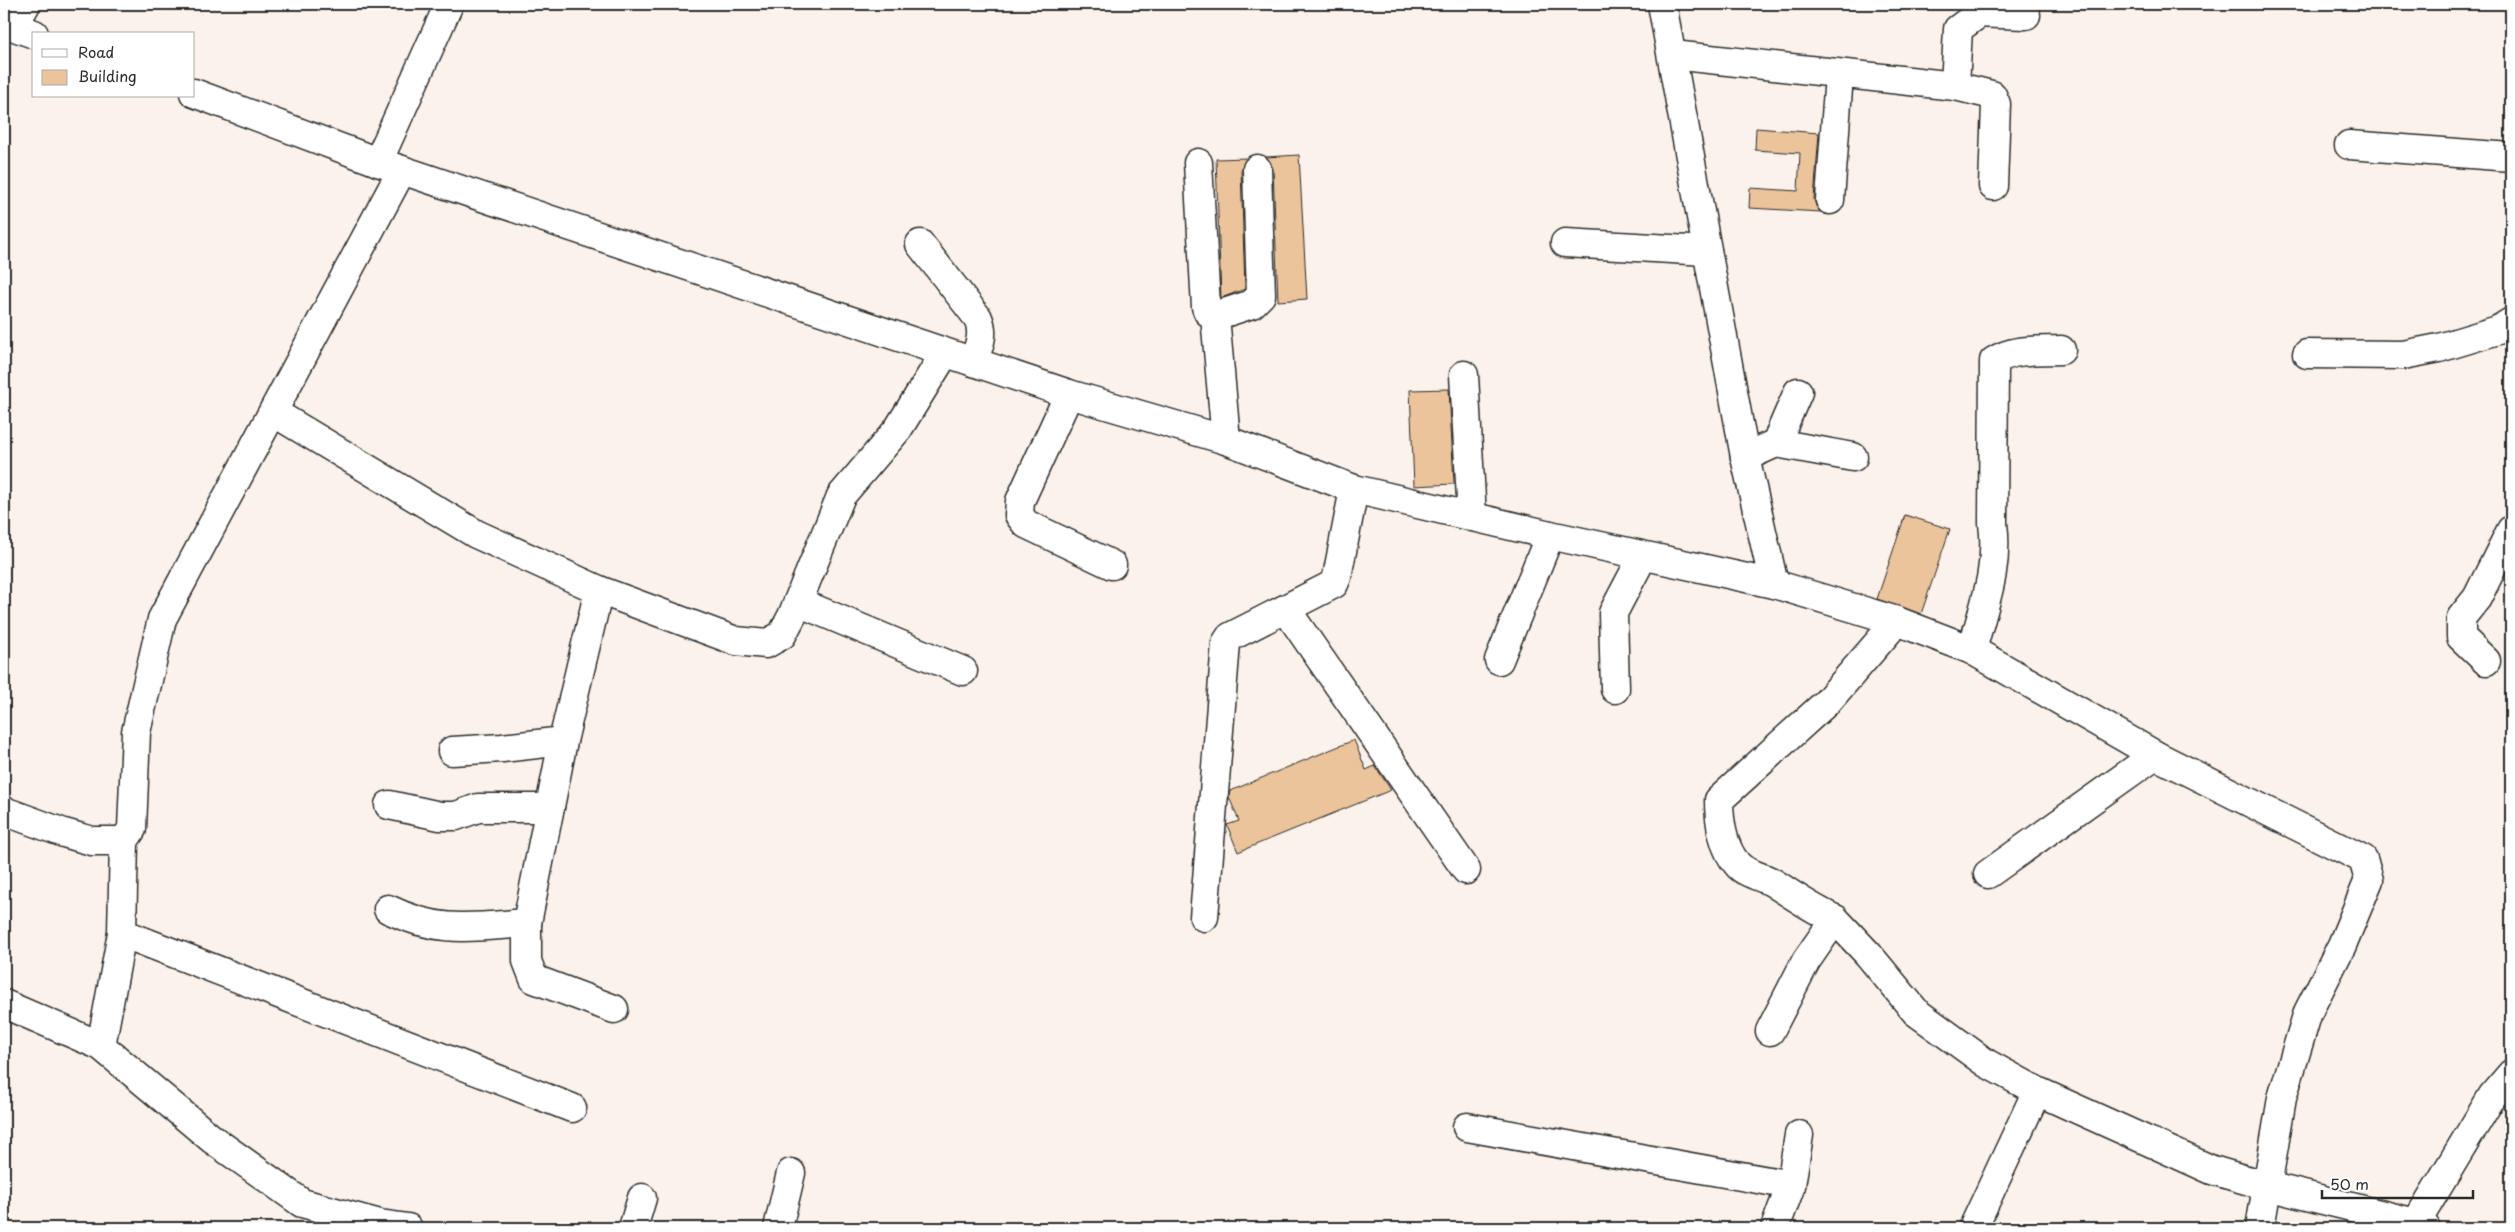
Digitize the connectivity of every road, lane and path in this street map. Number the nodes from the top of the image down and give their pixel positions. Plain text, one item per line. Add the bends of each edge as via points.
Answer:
1 (449, 4) edge
2 (1662, 4) edge
3 (2026, 15) dead end
4 (1673, 55) junction
5 (1839, 75) junction
6 (1955, 86) junction
7 (195, 93) edge
8 (2349, 145) dead end
9 (2511, 158) edge
10 (1198, 163) dead end
11 (390, 166) junction
12 (1257, 169) dead end
13 (1993, 186) dead end
14 (1830, 200) dead end
15 (1565, 243) dead end
16 (920, 244) dead end
17 (1707, 251) junction
18 (1215, 316) junction
19 (2511, 322) edge
20 (2061, 350) dead end
21 (944, 352) junction
22 (2307, 354) dead end
23 (973, 362) junction
24 (1464, 375) dead end
25 (1798, 392) dead end
26 (1069, 394) junction
27 (273, 412) junction
28 (1226, 440) junction
29 (1776, 443) junction
30 (1745, 456) junction
31 (1852, 457) dead end
32 (1354, 489) junction
33 (1472, 517) junction
34 (2511, 530) edge
35 (1550, 535) junction
36 (1643, 556) junction
37 (1112, 564) dead end
38 (1774, 584) junction
39 (599, 590) junction
40 (798, 602) junction
41 (1286, 609) junction
42 (1898, 621) junction
43 (1972, 650) junction
44 (1500, 660) dead end
45 (2486, 661) dead end
46 (963, 671) dead end
47 (1615, 689) dead end
48 (563, 741) junction
49 (452, 751) dead end
50 (2155, 755) junction
51 (389, 804) dead end
52 (550, 808) junction
53 (4, 811) edge
54 (124, 841) junction
55 (1466, 870) dead end
56 (1988, 874) dead end
57 (388, 909) dead end
58 (1204, 917) dead end
59 (1834, 919) junction
60 (526, 923) junction
61 (122, 933) junction
62 (4, 1004) edge
63 (614, 1010) dead end
64 (1770, 1032) dead end
65 (101, 1046) junction
66 (2511, 1074) edge
67 (2037, 1091) junction
68 (572, 1108) dead end
69 (1467, 1127) dead end
70 (1799, 1135) dead end
71 (791, 1173) dead end
72 (1791, 1185) junction
73 (2266, 1186) junction
74 (642, 1198) dead end
75 (2421, 1226) edge
76 (408, 1228) edge
77 (634, 1228) edge
78 (778, 1228) edge
79 (1775, 1228) edge
80 (1973, 1228) edge
81 (2260, 1228) edge

1 - 11 street
2 - 4 street
3 - 6 street via 1974,12 1972,18 1958,29
4 - 5 street
4 - 17 street
5 - 6 street
5 - 14 street
6 - 13 street via 1995,98
7 - 11 street
8 - 9 street
10 - 18 street via 1206,307
11 - 21 street
11 - 27 street
12 - 18 street via 1261,295 1252,304
15 - 17 street
16 - 23 street via 978,318 982,336
17 - 30 street
18 - 28 street
19 - 22 street via 2498,330 2403,356
20 - 43 street via 2022,351 1994,361 1993,522 1996,548
21 - 23 street
21 - 40 street via 898,429 841,496
23 - 26 street
24 - 33 street
25 - 29 street
26 - 28 street
26 - 37 street via 1020,501 1019,515 1026,524
27 - 39 street via 476,534
27 - 54 street via 162,619 136,732 132,829
28 - 32 street
29 - 30 street
29 - 31 street
30 - 38 street
32 - 33 street
32 - 41 street via 1334,584
33 - 35 street
34 - 45 street via 2478,598 2461,618 2462,637
35 - 36 street
35 - 44 street
36 - 38 street
36 - 47 street via 1614,613
38 - 42 street
39 - 40 street via 736,641 766,644 782,635
39 - 48 street
40 - 46 street
41 - 55 street
41 - 58 street via 1230,636 1226,643
42 - 43 street
42 - 59 street via 1827,702 1719,800 1719,820 1738,866
43 - 50 street
48 - 49 street
48 - 52 street
50 - 56 street
50 - 73 street via 2363,859 2369,880 2342,945 2308,1012 2282,1098
51 - 52 street via 440,816 456,816 478,808
52 - 60 street
53 - 54 street via 92,841
54 - 61 street
57 - 60 street via 412,921 451,928
59 - 64 street via 1806,961
59 - 67 street via 1916,1012 1986,1063
60 - 63 street via 527,961 534,979
61 - 65 street
61 - 68 street
62 - 65 street
65 - 76 street via 212,1139 302,1203 380,1224
66 - 75 street via 2493,1095
67 - 73 street via 2212,1170
67 - 80 street
69 - 72 street
70 - 72 street
71 - 78 street
72 - 79 street
73 - 75 street
73 - 81 street
74 - 77 street

